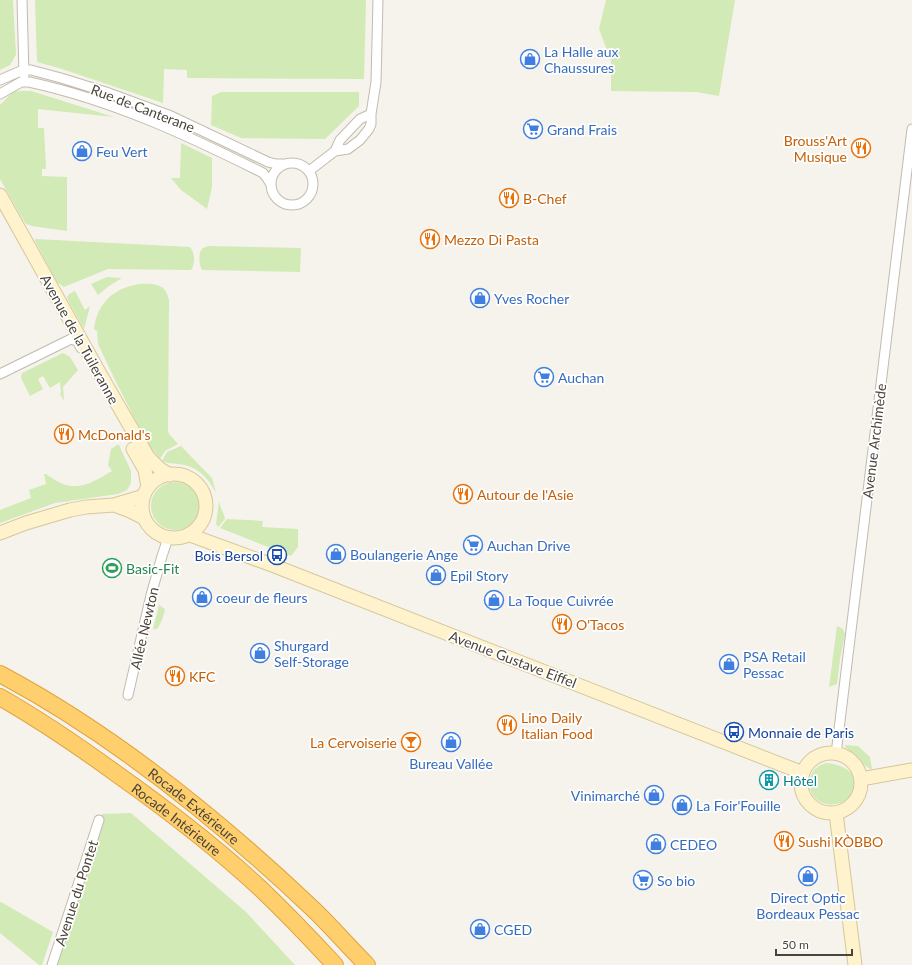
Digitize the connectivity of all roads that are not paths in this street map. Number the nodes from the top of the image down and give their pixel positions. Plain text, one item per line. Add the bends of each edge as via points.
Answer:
1 (22, 0) edge
2 (378, 0) edge
3 (24, 70) junction
4 (0, 80) edge
5 (21, 82) junction
6 (0, 94) edge
7 (371, 114) junction
8 (912, 129) edge
9 (336, 151) junction
10 (284, 164) junction
11 (309, 171) junction
12 (270, 183) junction
13 (0, 195) edge
14 (0, 210) edge
15 (71, 339) junction
16 (0, 374) edge
17 (100, 374) junction
18 (170, 474) junction
19 (146, 492) junction
20 (114, 505) junction
21 (144, 518) junction
22 (204, 519) junction
23 (0, 533) edge
24 (190, 535) junction
25 (168, 538) junction
26 (224, 546) junction
27 (0, 674) edge
28 (128, 695) dead end
29 (0, 697) edge
30 (836, 754) junction
31 (912, 770) edge
32 (803, 773) junction
33 (861, 779) junction
34 (836, 813) junction
35 (99, 820) dead end
36 (52, 965) edge
37 (335, 965) edge
38 (366, 965) edge
39 (855, 965) edge

1 - 3 street
2 - 7 street via 376,82
3 - 4 street
3 - 5 street
3 - 10 street, Rue de Canterane via 60,78 141,105 268,162
5 - 6 street
5 - 12 street, Rue de Canterane via 58,89 137,114 263,173
7 - 9 street via 360,119 340,140
7 - 9 street via 369,129 360,140 348,149
8 - 30 street, Avenue Archimède
9 - 11 street
10 - 11 street via 297,163
10 - 12 street via 274,172
11 - 12 street via 312,177 312,191 309,198 297,205 290,206 278,201
13 - 17 street, Avenue de la Tuileranne
14 - 15 street, Avenue de la Tuileranne
15 - 16 street
15 - 17 street via 77,341 89,363
15 - 19 street, Avenue de la Tuileranne via 145,470
17 - 18 street, Avenue de la Tuileranne via 148,457 160,469
18 - 19 street via 154,481
18 - 22 street via 189,478 196,483 206,500
19 - 20 street
19 - 21 street via 142,506
20 - 21 street
20 - 23 street via 70,510
21 - 25 street via 150,528
22 - 24 street
22 - 26 street, Avenue Gustave Eiffel via 213,535
24 - 25 street
24 - 26 street, Avenue Gustave Eiffel
25 - 28 street, Allée Newton via 151,595
26 - 32 street, Avenue Gustave Eiffel
27 - 38 highway, Rocade Extérieure via 38,694 144,766 190,801 312,909
29 - 37 highway, Rocade Intérieure via 69,740 213,847 260,889
30 - 32 street via 812,760
30 - 33 street via 852,762
31 - 33 street
32 - 34 street via 801,784 808,802 826,813
33 - 34 street via 858,797 845,810
34 - 39 street
35 - 36 street, Avenue du Pontet

